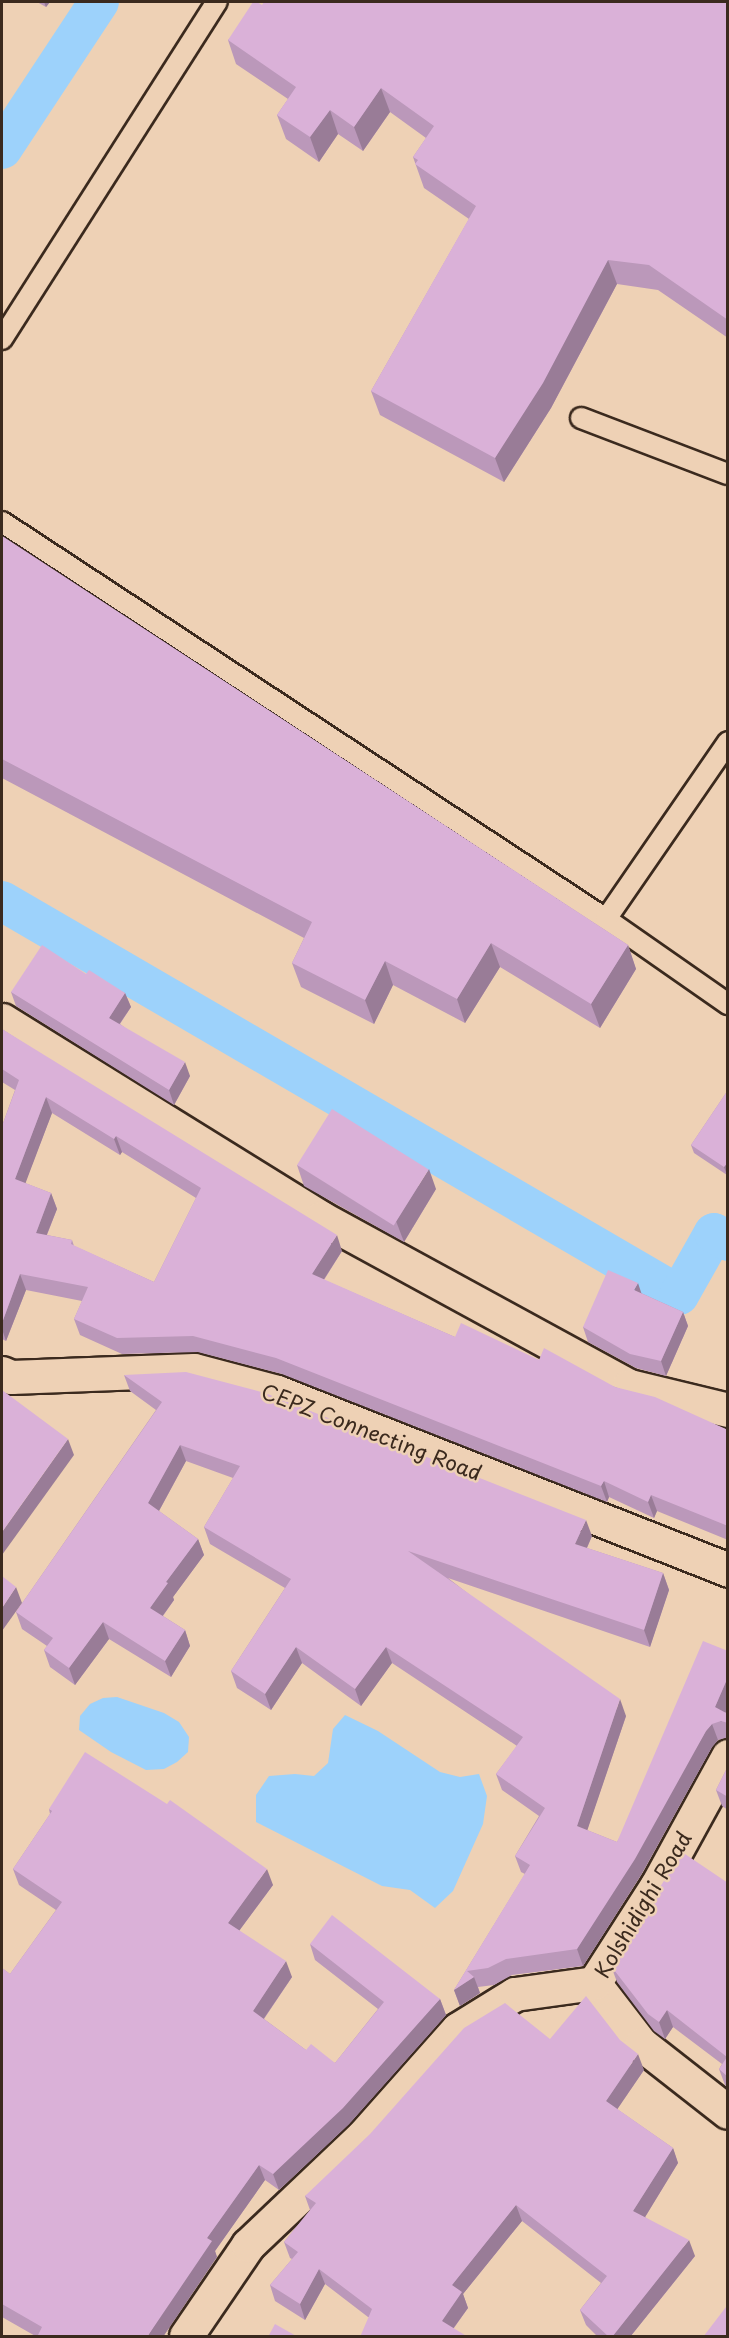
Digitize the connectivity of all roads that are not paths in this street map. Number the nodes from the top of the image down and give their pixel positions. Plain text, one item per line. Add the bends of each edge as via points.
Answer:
1 (218, 2) edge
2 (2, 339) edge
3 (581, 418) dead end
4 (728, 474) edge
5 (2, 522) edge
6 (728, 742) edge
7 (606, 920) junction
8 (728, 1004) edge
9 (2, 1020) edge
10 (2, 1373) edge
11 (728, 1410) edge
12 (728, 1570) edge
13 (728, 1756) edge
14 (594, 1983) junction
15 (728, 2112) edge
16 (186, 2337) edge

1 - 2 lane
3 - 4 lane
5 - 7 lane
6 - 7 lane
7 - 8 lane
9 - 11 street via 321,1218 629,1386
10 - 12 street, CEPZ Connecting Road via 11,1377 194,1370 267,1389
13 - 14 street, Kolshidighi Road via 657,1885
14 - 15 street, Kolshidighi Road via 641,2044
14 - 16 street via 515,1994 458,2029 362,2137 248,2245

